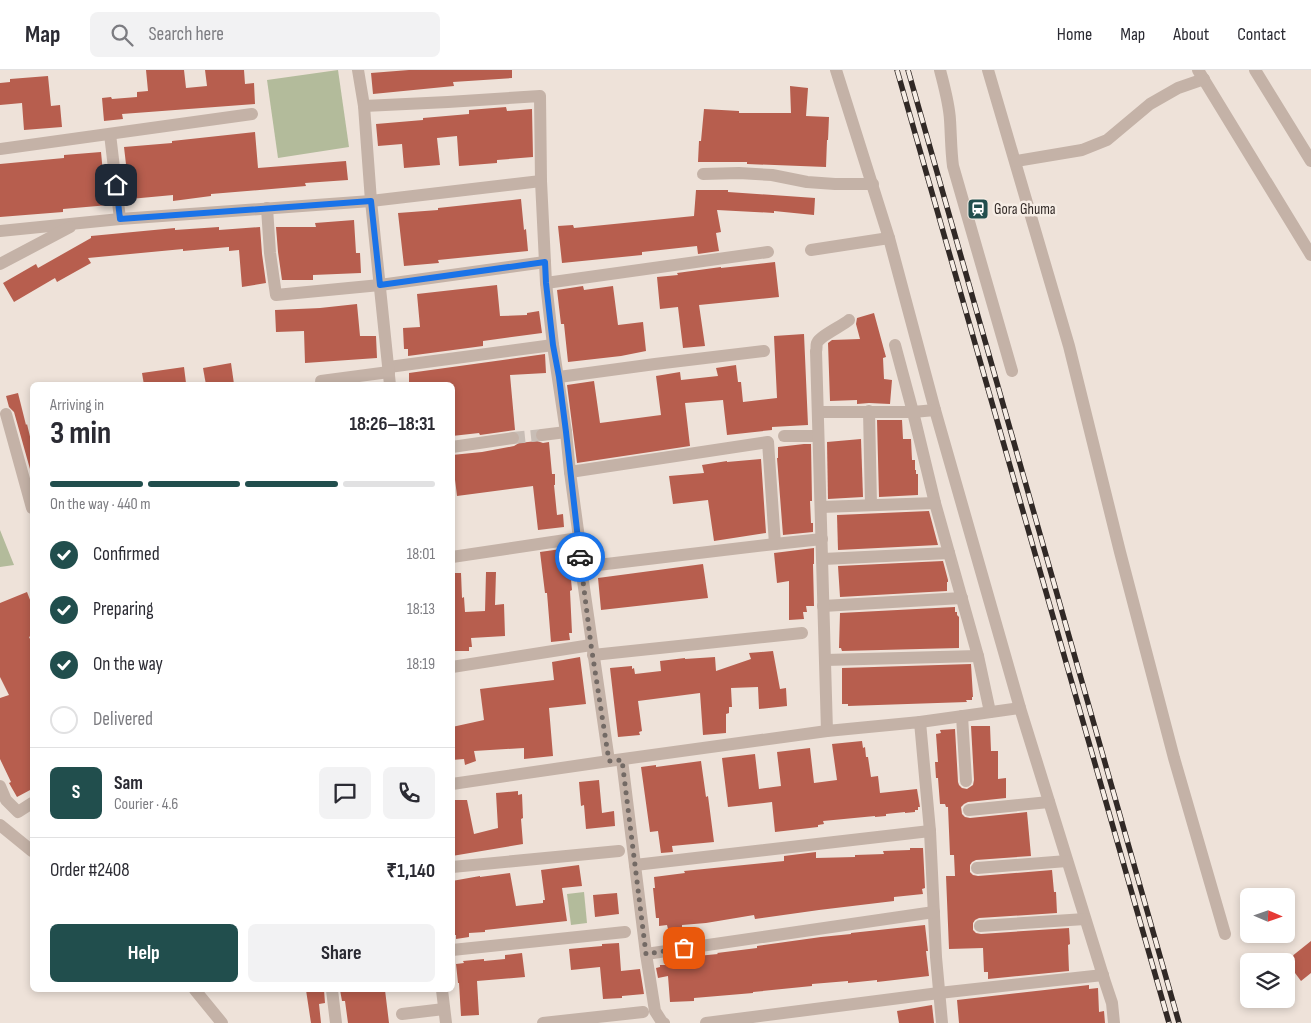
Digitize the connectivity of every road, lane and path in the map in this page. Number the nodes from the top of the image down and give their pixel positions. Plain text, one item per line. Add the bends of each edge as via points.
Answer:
1 (358, 70) edge
2 (836, 70) edge
3 (940, 70) edge
4 (988, 70) edge
5 (1255, 70) edge
6 (1201, 74) edge
7 (364, 106) junction
8 (252, 114) dead end
9 (110, 134) junction
10 (0, 149) edge
11 (1016, 161) junction
12 (1311, 161) edge
13 (703, 174) dead end
14 (541, 181) junction
15 (873, 184) junction
16 (371, 201) junction
17 (267, 208) junction
18 (120, 219) junction
19 (76, 223) junction
20 (0, 231) edge
21 (889, 238) junction
22 (810, 250) dead end
23 (768, 252) dead end
24 (1311, 255) edge
25 (545, 262) junction
26 (0, 264) edge
27 (546, 283) junction
28 (380, 285) junction
29 (848, 320) dead end
30 (553, 345) junction
31 (895, 345) dead end
32 (764, 351) dead end
33 (1012, 371) dead end
34 (389, 375) edge
35 (559, 377) junction
36 (321, 381) dead end
37 (935, 410) junction
38 (869, 411) junction
39 (818, 412) junction
40 (912, 412) junction
41 (6, 414) dead end
42 (566, 432) junction
43 (542, 435) tunnel mouth
44 (784, 436) dead end
45 (818, 436) junction
46 (514, 438) tunnel mouth
47 (455, 447) edge
48 (570, 472) junction
49 (30, 501) edge
50 (935, 503) junction
51 (871, 505) junction
52 (821, 507) junction
53 (579, 538) junction
54 (822, 539) junction
55 (776, 544) junction
56 (949, 553) junction
57 (455, 557) edge
58 (823, 559) junction
59 (581, 567) junction
60 (962, 598) junction
61 (823, 606) junction
62 (802, 633) dead end
63 (592, 650) junction
64 (978, 656) junction
65 (825, 660) junction
66 (455, 667) edge
67 (1020, 708) junction
68 (990, 712) junction
69 (962, 716) junction
70 (920, 722) junction
71 (827, 731) junction
72 (616, 760) junction
73 (966, 781) dead end
74 (455, 784) edge
75 (0, 786) edge
76 (1049, 802) junction
77 (30, 804) edge
78 (968, 810) dead end
79 (0, 825) edge
80 (930, 831) junction
81 (30, 849) edge
82 (619, 851) dead end
83 (1067, 861) junction
84 (635, 865) junction
85 (455, 867) edge
86 (977, 868) dead end
87 (934, 912) junction
88 (1085, 919) junction
89 (980, 926) dead end
90 (625, 932) dead end
91 (1224, 934) dead end
92 (455, 950) edge
93 (646, 954) junction
94 (1103, 975) junction
95 (197, 992) edge
96 (332, 992) edge
97 (442, 992) edge
98 (939, 993) junction
99 (444, 1010) junction
100 (643, 1012) dead end
101 (402, 1014) dead end
102 (629, 1018) edge
103 (222, 1023) edge
104 (336, 1023) edge
105 (446, 1023) edge
106 (544, 1023) edge
107 (664, 1023) edge
108 (706, 1023) edge
109 (942, 1023) edge
110 (1114, 1023) edge

1 - 7 street
2 - 15 street
3 - 33 street via 948,103 953,166
4 - 11 street
5 - 12 street
6 - 11 street via 1150,104 1106,140 1082,150
6 - 24 street
7 - 14 street via 540,96
7 - 16 street
8 - 9 street
9 - 10 street
9 - 18 street
11 - 91 street via 1069,346 1172,748
13 - 15 street via 739,173 836,184
14 - 16 street
14 - 25 street
15 - 21 street
16 - 17 street
16 - 28 street
17 - 18 street
17 - 28 street via 276,295
18 - 19 street
19 - 20 street
19 - 26 street
21 - 22 street
21 - 37 street
23 - 27 street
25 - 27 street
25 - 28 street
27 - 30 street
28 - 34 street
29 - 39 street via 817,343
30 - 34 street
30 - 35 street
31 - 40 street
32 - 35 street
34 - 36 street
35 - 42 street
37 - 40 street
37 - 67 street
38 - 39 street
38 - 40 street
38 - 51 street
39 - 45 street
40 - 50 street
41 - 49 street
42 - 43 street
42 - 48 street
44 - 45 street
45 - 52 street
46 - 47 street
48 - 53 street
48 - 55 street via 768,442
50 - 51 street
50 - 56 street
51 - 52 street
52 - 54 street
53 - 57 street
53 - 59 street
54 - 55 street
54 - 58 street
55 - 59 street
56 - 58 street
56 - 60 street
58 - 61 street
59 - 63 street
60 - 61 street
60 - 64 street
61 - 65 street
62 - 63 street
63 - 66 street
63 - 72 street
64 - 65 street
64 - 68 street
65 - 71 street
67 - 68 street
67 - 76 street
68 - 69 street
69 - 70 street
69 - 73 street
70 - 71 street
70 - 80 street
71 - 72 street
72 - 74 street
72 - 84 street
75 - 77 street via 6,800 18,812
76 - 78 street
76 - 83 street
79 - 81 street
80 - 84 street
80 - 87 street
82 - 85 street
83 - 86 street
83 - 88 street
84 - 93 street
87 - 93 street
87 - 98 street
88 - 89 street
88 - 94 street
90 - 92 street
93 - 107 street via 655,1011
94 - 98 street
94 - 110 street via 1112,1003
95 - 103 street
96 - 104 street
97 - 99 street
98 - 108 street
98 - 109 street
99 - 101 street
99 - 105 street
100 - 102 street
102 - 106 street

